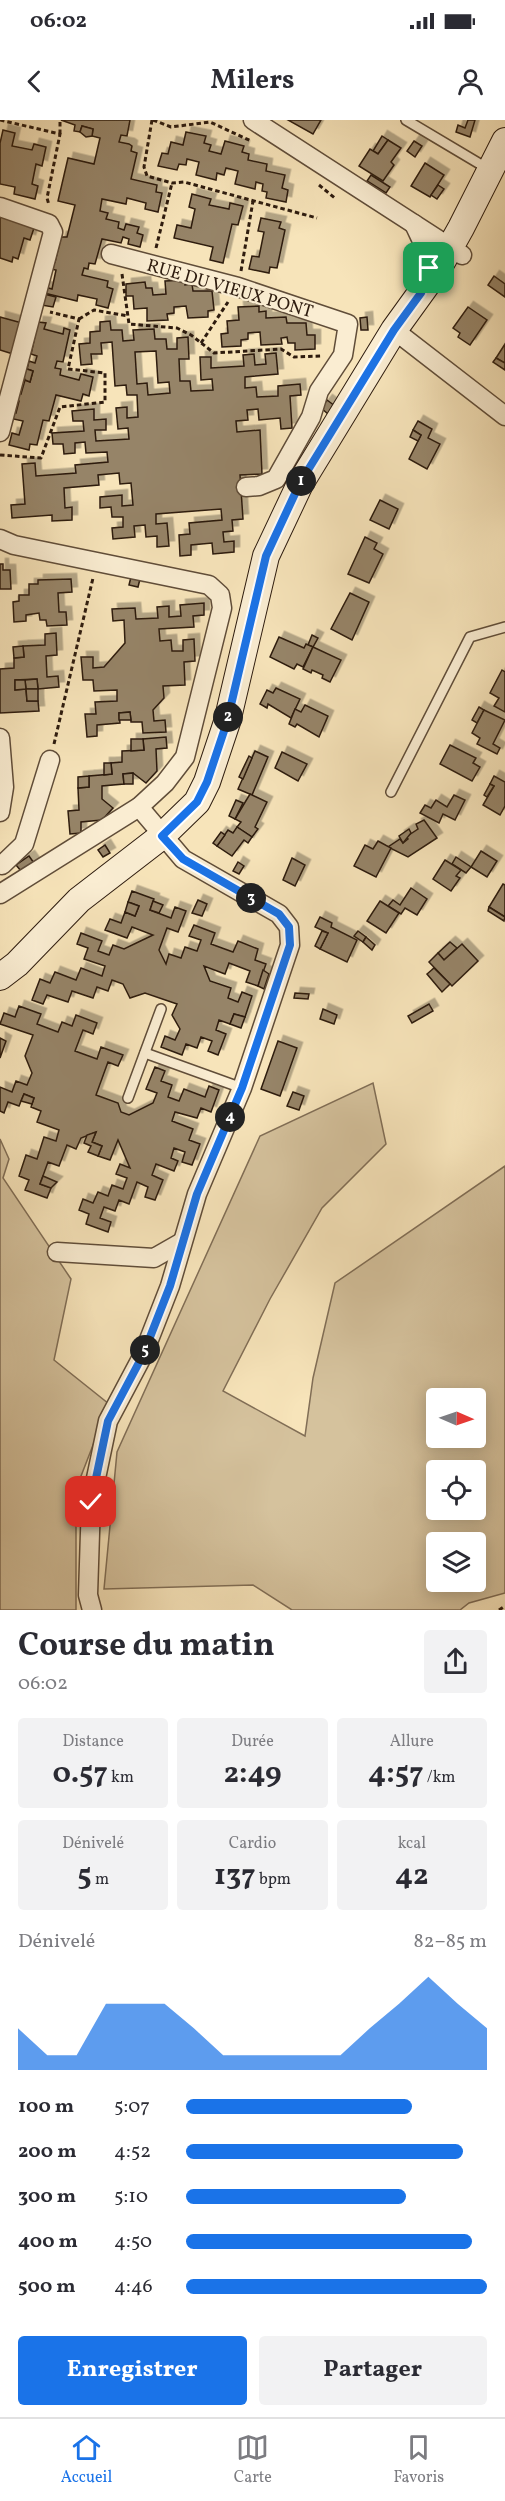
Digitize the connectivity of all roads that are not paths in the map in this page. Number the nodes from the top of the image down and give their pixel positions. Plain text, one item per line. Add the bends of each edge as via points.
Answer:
1 (253, 120) edge
2 (406, 120) edge
3 (505, 141) edge
4 (494, 172) junction
5 (0, 207) edge
6 (413, 223) junction
7 (456, 251) junction
8 (115, 255) road end
9 (421, 293) junction
10 (400, 334) junction
11 (505, 416) edge
12 (0, 432) edge
13 (246, 487) dead end
14 (0, 539) edge
15 (505, 627) edge
16 (0, 738) edge
17 (50, 760) road end
18 (391, 792) dead end
19 (139, 807) junction
20 (0, 812) edge
21 (162, 836) junction
22 (1, 863) edge
23 (8, 889) edge
24 (0, 977) edge
25 (161, 1009) dead end
26 (145, 1053) junction
27 (242, 1088) junction
28 (128, 1098) dead end
29 (182, 1242) junction
30 (57, 1252) dead end
31 (92, 1610) edge

1 - 6 street
2 - 4 lane
3 - 4 street
4 - 7 street via 474,234
5 - 12 street via 49,224 53,232
6 - 7 street
6 - 9 street via 427,251 429,268
7 - 9 street
7 - 10 street via 432,303
8 - 13 street, RUE DU VIEUX PONT via 238,287 348,324 343,355 319,391 311,417 276,479
9 - 10 street
10 - 11 street
10 - 21 street via 300,483 266,556 227,722 207,782 197,802
14 - 19 street via 209,585 220,595 222,608 185,757
15 - 18 lane via 470,637
16 - 20 street via 4,787
17 - 22 street via 24,844
19 - 21 street
19 - 23 street
21 - 24 street via 79,900
21 - 27 street via 183,859 279,914 289,927 290,945
22 - 23 street
25 - 26 lane
26 - 27 lane
26 - 28 lane
27 - 29 street via 197,1194
29 - 30 street via 154,1258
29 - 31 street via 170,1286 143,1355 108,1421 91,1502 88,1594

